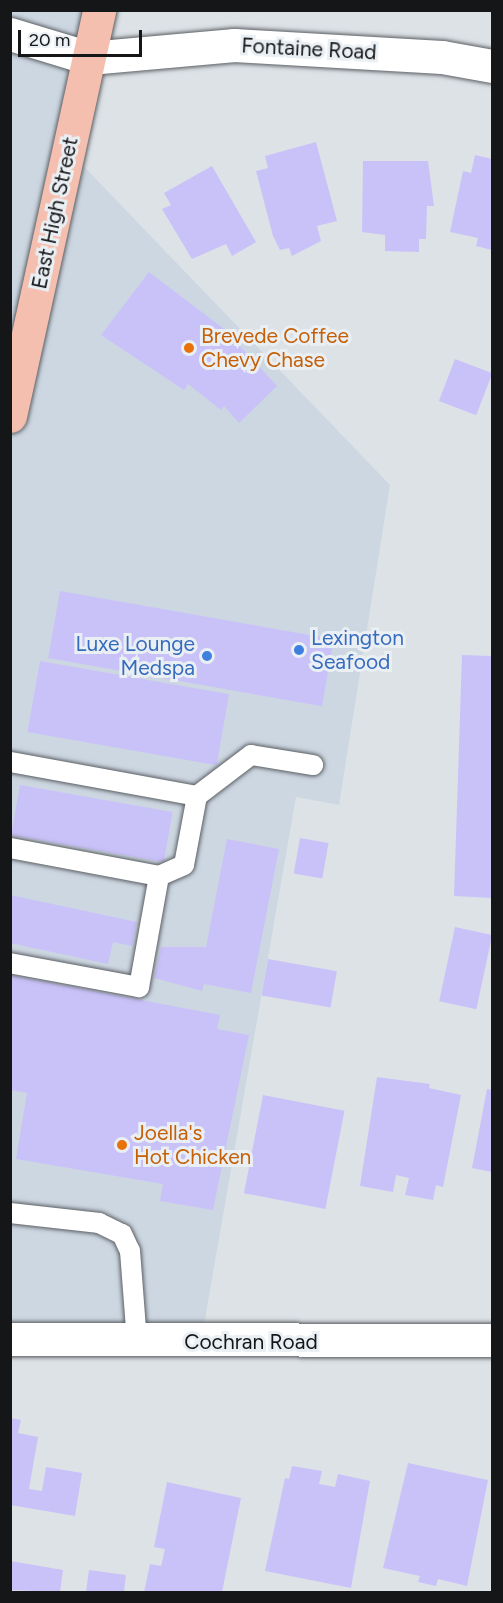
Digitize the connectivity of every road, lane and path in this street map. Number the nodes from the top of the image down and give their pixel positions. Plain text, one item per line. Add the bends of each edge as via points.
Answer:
1 (99, 10) edge
2 (10, 34) edge
3 (89, 58) junction
4 (492, 66) edge
5 (10, 416) edge
6 (10, 762) edge
7 (313, 765) dead end
8 (197, 796) junction
9 (10, 848) edge
10 (159, 876) junction
11 (10, 963) edge
12 (10, 1213) edge
13 (10, 1339) edge
14 (492, 1340) edge
15 (137, 1341) junction

1 - 3 main road, East High Street
2 - 3 street
3 - 4 street, Fontaine Road via 234,45 442,57
3 - 5 main road, East High Street
6 - 8 lane
7 - 8 lane via 251,755
8 - 10 lane via 184,865
9 - 10 lane
10 - 11 lane via 139,987
12 - 15 lane via 99,1223 122,1234 130,1251
13 - 15 street, Cochran Road
14 - 15 street, Cochran Road

